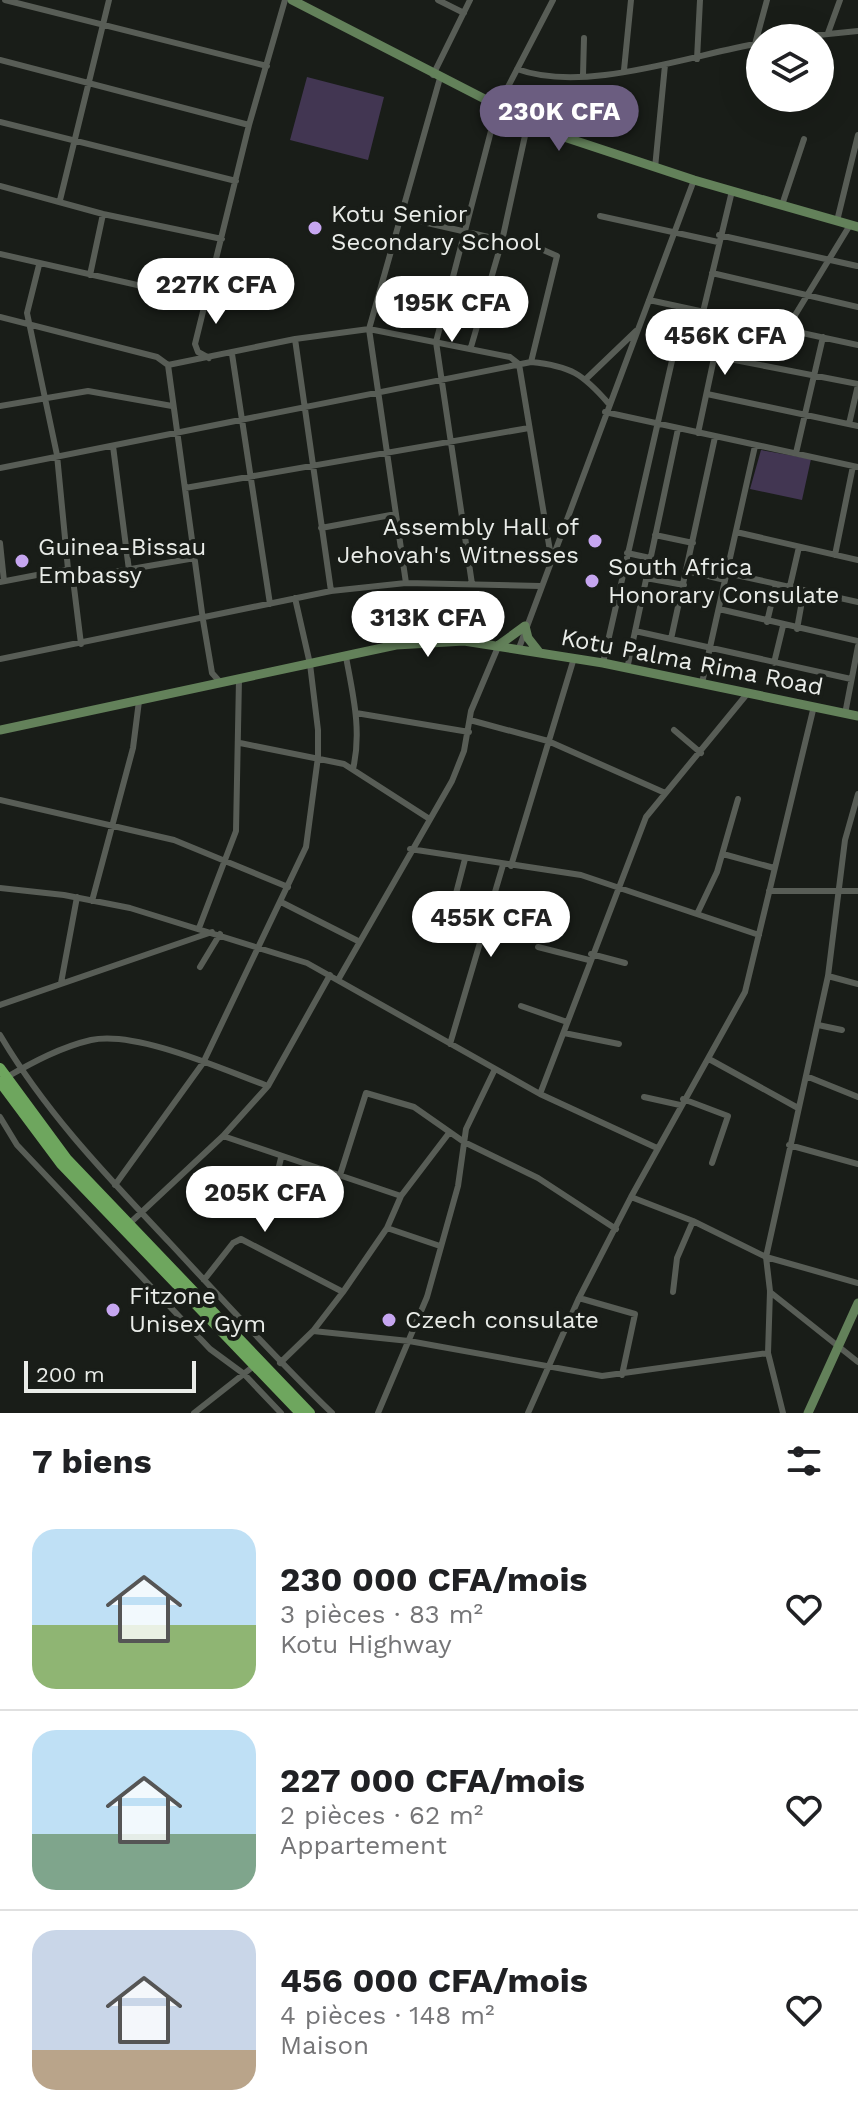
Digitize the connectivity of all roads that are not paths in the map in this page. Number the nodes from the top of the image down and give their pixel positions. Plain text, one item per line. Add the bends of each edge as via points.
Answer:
1 (5, 0) edge
2 (109, 0) edge
3 (285, 0) edge
4 (292, 0) edge
5 (438, 0) edge
6 (470, 0) edge
7 (553, 0) edge
8 (631, 0) edge
9 (700, 0) edge
10 (767, 0) edge
11 (840, 0) edge
12 (464, 13) junction
13 (761, 24) edge
14 (831, 24) edge
15 (103, 25) junction
16 (858, 31) edge
17 (834, 33) edge
18 (584, 38) dead end
19 (746, 46) edge
20 (697, 59) junction
21 (0, 60) edge
22 (665, 65) junction
23 (267, 66) junction
24 (517, 69) junction
25 (624, 70) junction
26 (583, 75) junction
27 (436, 76) junction
28 (90, 85) junction
29 (497, 108) junction
30 (0, 122) edge
31 (528, 122) junction
32 (249, 125) junction
33 (858, 135) edge
34 (804, 139) dead end
35 (76, 143) junction
36 (655, 168) junction
37 (854, 169) edge
38 (694, 180) junction
39 (236, 181) junction
40 (0, 186) edge
41 (732, 191) junction
42 (60, 200) junction
43 (782, 205) junction
44 (103, 214) junction
45 (600, 216) dead end
46 (401, 217) junction
47 (837, 221) junction
48 (854, 226) edge
49 (673, 233) junction
50 (465, 234) junction
51 (222, 239) junction
52 (719, 239) junction
53 (502, 241) junction
54 (0, 254) edge
55 (829, 259) junction
56 (39, 265) junction
57 (857, 266) edge
58 (712, 273) junction
59 (90, 275) junction
60 (809, 294) junction
61 (649, 300) junction
62 (208, 301) junction
63 (858, 307) edge
64 (684, 308) junction
65 (703, 312) junction
66 (723, 316) junction
67 (0, 317) edge
68 (29, 325) junction
69 (369, 329) junction
70 (637, 330) junction
71 (786, 330) junction
72 (823, 337) junction
73 (295, 339) junction
74 (436, 342) junction
75 (195, 344) junction
76 (858, 345) edge
77 (471, 347) junction
78 (232, 354) junction
79 (714, 356) junction
80 (210, 358) junction
81 (190, 361) junction
82 (531, 362) junction
83 (519, 364) junction
84 (168, 365) junction
85 (587, 378) junction
86 (813, 378) junction
87 (443, 382) junction
88 (858, 384) edge
89 (378, 393) junction
90 (707, 394) junction
91 (45, 399) junction
92 (609, 404) junction
93 (0, 406) edge
94 (172, 406) junction
95 (304, 406) junction
96 (605, 412) junction
97 (803, 413) junction
98 (242, 419) junction
99 (849, 424) junction
100 (657, 425) junction
101 (858, 426) edge
102 (529, 428) junction
103 (678, 429) junction
104 (178, 433) junction
105 (698, 433) junction
106 (715, 437) junction
107 (449, 441) junction
108 (113, 446) junction
109 (755, 446) junction
110 (796, 453) junction
111 (388, 454) junction
112 (57, 455) junction
113 (311, 466) junction
114 (856, 466) edge
115 (0, 468) edge
116 (250, 477) junction
117 (185, 488) junction
118 (396, 514) junction
119 (321, 528) junction
120 (736, 532) junction
121 (655, 535) junction
122 (0, 543) edge
123 (693, 543) junction
124 (799, 547) junction
125 (627, 553) junction
126 (835, 555) junction
127 (551, 557) junction
128 (195, 558) junction
129 (650, 558) junction
130 (858, 560) edge
131 (68, 569) junction
132 (129, 570) junction
133 (687, 571) junction
134 (726, 576) junction
135 (646, 578) junction
136 (73, 579) junction
137 (2, 582) edge
138 (406, 583) junction
139 (472, 584) junction
140 (776, 584) junction
141 (684, 585) junction
142 (540, 586) junction
143 (790, 586) junction
144 (804, 590) junction
145 (331, 591) junction
146 (295, 598) junction
147 (858, 602) edge
148 (270, 604) junction
149 (719, 609) junction
150 (203, 620) junction
151 (767, 622) junction
152 (525, 626) junction
153 (783, 626) junction
154 (797, 629) junction
155 (635, 631) junction
156 (671, 639) junction
157 (858, 643) edge
158 (81, 644) junction
159 (499, 645) junction
160 (519, 648) junction
161 (711, 649) junction
162 (539, 652) junction
163 (346, 657) junction
164 (574, 658) junction
165 (0, 659) edge
166 (603, 663) junction
167 (774, 663) junction
168 (310, 664) junction
169 (627, 669) junction
170 (239, 679) junction
171 (851, 679) junction
172 (221, 683) junction
173 (702, 683) junction
174 (747, 694) junction
175 (139, 701) junction
176 (814, 706) junction
177 (356, 713) junction
178 (845, 714) junction
179 (858, 716) edge
180 (470, 720) junction
181 (0, 730) edge
182 (674, 730) dead end
183 (469, 732) junction
184 (548, 741) junction
185 (240, 743) junction
186 (701, 753) junction
187 (318, 757) junction
188 (353, 769) junction
189 (663, 792) junction
190 (858, 794) edge
191 (738, 799) dead end
192 (0, 800) edge
193 (428, 818) junction
194 (113, 825) junction
195 (410, 849) junction
196 (723, 854) junction
197 (227, 859) junction
198 (465, 859) junction
199 (507, 866) junction
200 (774, 868) junction
201 (616, 886) junction
202 (288, 887) junction
203 (0, 888) edge
204 (769, 891) junction
205 (858, 891) edge
206 (839, 893) junction
207 (77, 897) junction
208 (92, 901) junction
209 (281, 902) junction
210 (698, 912) junction
211 (448, 924) dead end
212 (199, 928) junction
213 (217, 933) junction
214 (759, 935) junction
215 (358, 941) junction
216 (538, 947) dead end
217 (260, 948) junction
218 (590, 957) junction
219 (625, 963) dead end
220 (200, 967) dead end
221 (330, 975) junction
222 (828, 976) junction
223 (338, 980) junction
224 (61, 983) junction
225 (858, 984) edge
226 (0, 1005) edge
227 (521, 1006) dead end
228 (567, 1022) junction
229 (818, 1025) junction
230 (842, 1030) dead end
231 (564, 1033) junction
232 (0, 1035) edge
233 (450, 1044) junction
234 (619, 1044) dead end
235 (709, 1059) junction
236 (203, 1063) junction
237 (20, 1069) junction
238 (495, 1069) junction
239 (2, 1076) edge
240 (806, 1076) junction
241 (268, 1086) junction
242 (540, 1094) junction
243 (644, 1097) dead end
244 (858, 1097) edge
245 (682, 1102) junction
246 (798, 1108) junction
247 (0, 1117) edge
248 (449, 1133) junction
249 (223, 1136) junction
250 (464, 1142) junction
251 (789, 1145) junction
252 (657, 1148) junction
253 (281, 1158) junction
254 (712, 1163) dead end
255 (858, 1164) edge
256 (340, 1175) junction
257 (115, 1185) junction
258 (274, 1187) dead end
259 (401, 1196) junction
260 (631, 1197) junction
261 (141, 1212) junction
262 (693, 1221) junction
263 (130, 1223) junction
264 (387, 1228) junction
265 (616, 1229) junction
266 (440, 1246) junction
267 (766, 1257) junction
268 (204, 1280) junction
269 (858, 1283) edge
270 (770, 1291) junction
271 (343, 1292) junction
272 (673, 1292) dead end
273 (579, 1298) junction
274 (857, 1306) edge
275 (313, 1331) junction
276 (409, 1341) junction
277 (841, 1347) junction
278 (768, 1353) junction
279 (858, 1362) edge
280 (280, 1363) junction
281 (255, 1365) junction
282 (548, 1368) junction
283 (244, 1374) junction
284 (622, 1375) junction
285 (194, 1413) edge
286 (281, 1413) edge
287 (300, 1413) edge
288 (310, 1413) edge
289 (332, 1413) edge
290 (378, 1413) edge
291 (528, 1413) edge
292 (783, 1413) edge
293 (808, 1413) edge

1 - 15 street
2 - 15 street
3 - 23 street
4 - 27 street
5 - 12 street
6 - 12 street
7 - 24 street
8 - 25 street
9 - 20 street
10 - 13 street
11 - 14 street
12 - 27 street
15 - 23 street
15 - 28 street
16 - 17 street
18 - 26 street
19 - 20 street
20 - 22 street
21 - 28 street
22 - 25 street
22 - 36 street
23 - 32 street
24 - 26 street via 546,79
24 - 29 street
25 - 26 street
27 - 29 street
27 - 46 street
28 - 32 street
28 - 35 street
29 - 31 street
29 - 50 street
30 - 35 street
31 - 36 street
31 - 53 street
32 - 39 street
33 - 37 street
34 - 43 street
35 - 39 street
35 - 42 street
36 - 38 street
37 - 47 street
38 - 41 street
38 - 49 street
39 - 51 street
40 - 42 street
41 - 43 street
41 - 52 street
42 - 44 street
43 - 47 street
44 - 51 street
44 - 59 street
45 - 49 street
46 - 50 street
46 - 69 street
47 - 48 street
48 - 55 street
49 - 52 street
49 - 61 street
50 - 53 street
50 - 74 street
51 - 62 street
52 - 55 street
52 - 58 street
53 - 77 street
53 - 82 street via 557,256
54 - 56 street
55 - 57 street
55 - 60 street
56 - 59 street
56 - 68 street
58 - 60 street
58 - 65 street
59 - 62 street
60 - 63 street
60 - 71 street
61 - 64 street
61 - 70 street
62 - 75 street
64 - 65 street
64 - 100 street
65 - 66 street
66 - 71 street
66 - 79 street
67 - 68 street
68 - 84 street via 157,357
68 - 91 street
69 - 73 street
69 - 74 street
69 - 89 street
70 - 85 street
70 - 92 street
71 - 72 street
72 - 76 street
72 - 86 street
73 - 78 street
73 - 95 street
74 - 77 street
74 - 87 street
75 - 80 street
75 - 81 street
77 - 83 street
78 - 80 street
78 - 98 street
79 - 86 street
79 - 90 street
80 - 81 street
81 - 84 street
82 - 83 street
82 - 85 street via 557,365
83 - 87 street
83 - 102 street
84 - 94 street
85 - 92 street
86 - 88 street
86 - 97 street
87 - 89 street
87 - 107 street
88 - 99 street
89 - 95 street
89 - 111 street
90 - 97 street
90 - 105 street
91 - 93 street
91 - 94 street via 88,391
91 - 112 street
92 - 96 street
94 - 104 street
95 - 98 street
95 - 113 street
96 - 100 street
96 - 127 street
97 - 99 street
97 - 110 street
98 - 104 street
98 - 116 street
99 - 101 street
100 - 103 street
100 - 125 street
102 - 107 street
102 - 127 street
103 - 105 street
103 - 121 street
104 - 108 street
104 - 117 street
105 - 106 street
106 - 109 street
106 - 123 street
107 - 111 street
107 - 139 street
108 - 112 street
108 - 132 street
109 - 110 street
109 - 120 street
110 - 114 street
111 - 113 street
111 - 118 street
112 - 115 street
112 - 131 street
113 - 116 street
113 - 119 street
114 - 126 street
116 - 117 street
116 - 148 street
117 - 128 street
118 - 119 street
118 - 138 street
119 - 145 street
120 - 124 street
120 - 134 street
121 - 123 street
121 - 129 street
122 - 137 street
123 - 133 street
124 - 126 street
124 - 143 street
125 - 129 street
125 - 166 street
126 - 130 street
127 - 142 street
128 - 132 street
128 - 150 street
129 - 135 street
131 - 136 street
131 - 137 street
132 - 136 street
133 - 134 street
133 - 141 street
134 - 140 street
134 - 149 street
135 - 141 street
135 - 155 street
136 - 158 street
138 - 139 street
138 - 145 street
139 - 142 street
140 - 143 street
140 - 151 street
141 - 156 street
142 - 152 street
143 - 144 street
144 - 147 street
144 - 154 street
145 - 146 street
146 - 148 street
146 - 168 street
148 - 150 street
149 - 151 street
149 - 161 street
150 - 158 street
150 - 172 street via 212,673
151 - 153 street
152 - 159 street
152 - 160 street
152 - 162 street
153 - 154 street
153 - 167 street
154 - 157 street
155 - 156 street
155 - 169 street
156 - 161 street
157 - 171 street
158 - 165 street
159 - 160 street, Kotu Palma Rima Road
159 - 163 street, Kotu Palma Rima Road via 423,643
159 - 180 street
160 - 162 street, Kotu Palma Rima Road
161 - 167 street
161 - 173 street
162 - 164 street, Kotu Palma Rima Road
163 - 168 street, Kotu Palma Rima Road
163 - 177 street
164 - 166 street, Kotu Palma Rima Road
164 - 184 street
166 - 169 street, Kotu Palma Rima Road
167 - 171 street
168 - 170 street, Kotu Palma Rima Road
168 - 187 street
169 - 173 street, Kotu Palma Rima Road
170 - 172 street, Kotu Palma Rima Road
170 - 185 street
171 - 178 street
172 - 175 street, Kotu Palma Rima Road
173 - 174 street, Kotu Palma Rima Road
174 - 176 street, Kotu Palma Rima Road
174 - 186 street
175 - 181 street, Kotu Palma Rima Road
175 - 194 street
176 - 178 street, Kotu Palma Rima Road
176 - 200 street
177 - 183 street
177 - 188 street
178 - 179 street, Kotu Palma Rima Road
180 - 183 street
180 - 184 street
182 - 186 street
183 - 193 street via 452,781
184 - 189 street
184 - 199 street
185 - 187 street
185 - 197 street via 236,831
186 - 189 street
187 - 188 street
187 - 202 street via 306,847
188 - 193 street
189 - 201 street via 636,835
190 - 206 street via 845,840
191 - 196 street
192 - 194 street
193 - 195 street
194 - 197 street
194 - 208 street
195 - 198 street
195 - 215 street
196 - 200 street
196 - 210 street
197 - 202 street
197 - 212 street
198 - 199 street
198 - 211 street
199 - 201 street via 581,875
199 - 233 street
200 - 204 street
201 - 210 street
201 - 218 street
202 - 209 street
203 - 207 street
204 - 206 street
204 - 214 street
205 - 206 street
206 - 222 street
207 - 208 street
207 - 224 street
208 - 212 street
209 - 215 street
209 - 217 street
210 - 214 street
212 - 213 street
213 - 217 street
213 - 220 street
213 - 224 street
214 - 235 street via 745,992
215 - 223 street
216 - 218 street
217 - 221 street
217 - 236 street
218 - 219 street
218 - 228 street
221 - 223 street
221 - 241 street
222 - 225 street
222 - 229 street
223 - 233 street
224 - 226 street
227 - 228 street
228 - 231 street
229 - 230 street
229 - 240 street
231 - 234 street
231 - 242 street
232 - 237 street
233 - 238 street
235 - 245 street
235 - 246 street
236 - 237 street via 173,1050 94,1039
236 - 241 street
236 - 257 street
237 - 239 street
237 - 257 street
238 - 242 street
238 - 250 street
239 - 263 main road via 67,1159
239 - 281 main road via 61,1164
240 - 244 street
240 - 246 street
241 - 249 street
242 - 252 street
243 - 245 street
245 - 252 street
245 - 254 street via 728,1116
246 - 251 street
247 - 283 street via 17,1145 210,1349
248 - 250 street
248 - 256 street via 414,1107 366,1093
248 - 259 street
249 - 253 street
249 - 261 street
250 - 265 street via 538,1178
250 - 266 street via 458,1186
251 - 255 street
251 - 267 street
252 - 260 street
253 - 256 street
253 - 258 street
256 - 259 street
257 - 261 street
259 - 264 street
260 - 262 street
260 - 265 street
261 - 263 street
261 - 268 street
262 - 267 street
262 - 272 street via 677,1258
263 - 288 main road
264 - 266 street
264 - 271 street
265 - 273 street
266 - 276 street
267 - 269 street
267 - 270 street
268 - 271 street via 241,1239
268 - 280 street
270 - 277 street
270 - 278 street
271 - 275 street
273 - 282 street
273 - 284 street via 635,1314
274 - 277 street
275 - 276 street
275 - 280 street
276 - 282 street
276 - 290 street
277 - 279 street
277 - 293 street
278 - 284 street
278 - 292 street
280 - 289 street
281 - 283 street
281 - 287 main road
282 - 284 street
282 - 291 street
283 - 285 street
283 - 286 street

